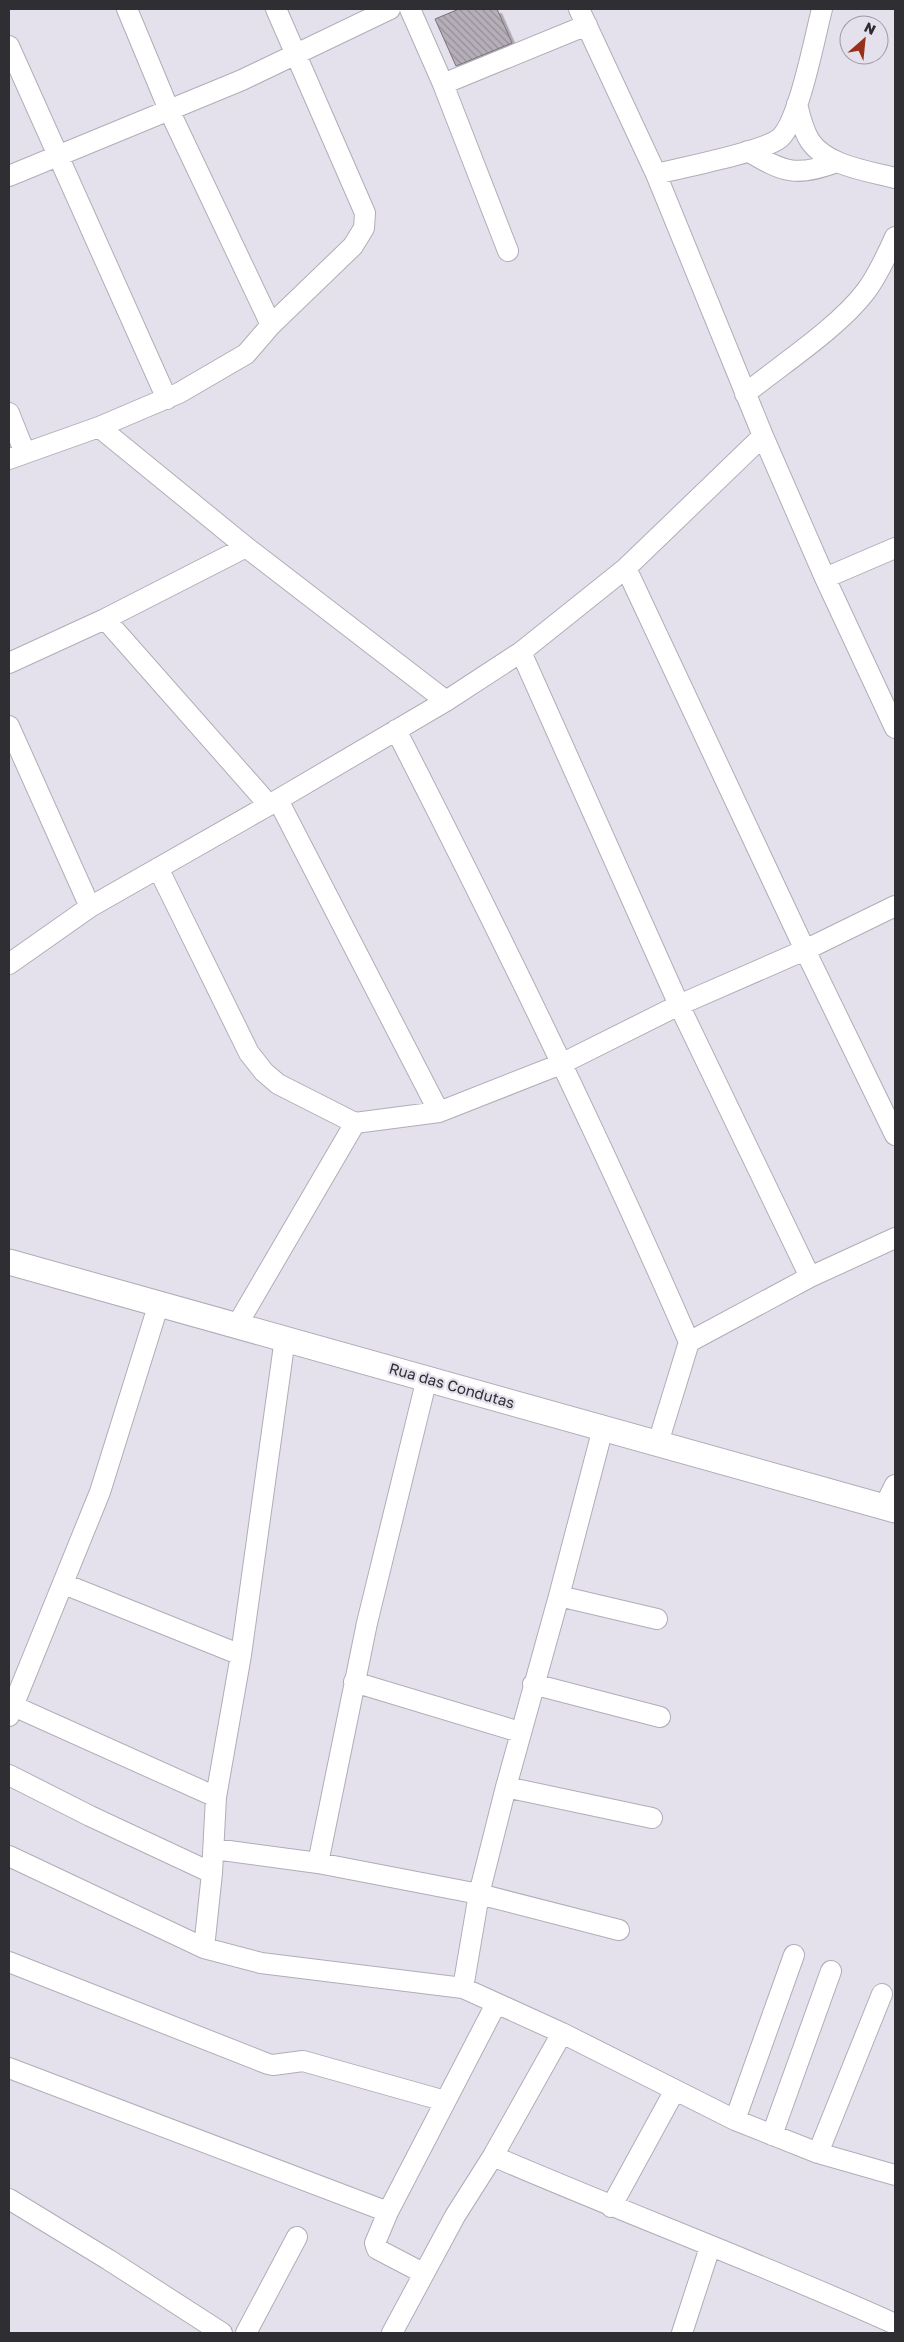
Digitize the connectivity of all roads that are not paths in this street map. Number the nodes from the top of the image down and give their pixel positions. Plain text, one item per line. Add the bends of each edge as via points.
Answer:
1 (126, 9) edge
2 (276, 9) edge
3 (390, 9) edge
4 (410, 9) edge
5 (822, 9) edge
6 (583, 17) edge
7 (9, 46) edge
8 (295, 54) junction
9 (443, 84) junction
10 (797, 104) junction
11 (168, 110) junction
12 (748, 151) junction
13 (58, 156) junction
14 (837, 162) junction
15 (656, 174) junction
16 (9, 176) edge
17 (895, 178) edge
18 (895, 237) edge
19 (508, 251) dead end
20 (271, 324) junction
21 (745, 394) junction
22 (167, 398) junction
23 (9, 413) edge
24 (98, 427) junction
25 (763, 436) junction
26 (17, 456) edge
27 (246, 547) junction
28 (895, 548) edge
29 (626, 568) junction
30 (824, 578) junction
31 (105, 619) junction
32 (521, 652) junction
33 (9, 663) edge
34 (446, 701) junction
35 (9, 726) edge
36 (895, 728) edge
37 (396, 730) junction
38 (274, 802) junction
39 (158, 868) junction
40 (895, 906) edge
41 (90, 907) junction
42 (805, 950) junction
43 (9, 964) edge
44 (679, 1005) junction
45 (561, 1064) junction
46 (439, 1112) junction
47 (355, 1123) junction
48 (895, 1135) edge
49 (895, 1238) edge
50 (9, 1262) edge
51 (810, 1277) junction
52 (159, 1303) junction
53 (236, 1325) junction
54 (285, 1338) junction
55 (689, 1342) junction
56 (427, 1378) junction
57 (602, 1428) junction
58 (658, 1444) junction
59 (892, 1501) edge
60 (64, 1584) junction
61 (559, 1596) junction
62 (657, 1619) dead end
63 (241, 1655) junction
64 (354, 1682) junction
65 (533, 1684) junction
66 (10, 1709) edge
67 (660, 1717) dead end
68 (520, 1732) junction
69 (9, 1775) edge
70 (506, 1787) junction
71 (216, 1797) junction
72 (652, 1818) dead end
73 (214, 1849) junction
74 (9, 1856) edge
75 (318, 1863) junction
76 (212, 1873) junction
77 (479, 1894) junction
78 (619, 1930) dead end
79 (204, 1948) junction
80 (794, 1956) dead end
81 (9, 1962) edge
82 (831, 1971) dead end
83 (463, 1988) junction
84 (882, 1994) dead end
85 (496, 2004) junction
86 (562, 2033) junction
87 (9, 2068) edge
88 (675, 2090) junction
89 (445, 2101) junction
90 (735, 2120) junction
91 (772, 2135) junction
92 (818, 2153) junction
93 (493, 2156) junction
94 (895, 2175) edge
95 (9, 2199) edge
96 (611, 2207) junction
97 (388, 2212) junction
98 (296, 2237) dead end
99 (710, 2247) junction
100 (423, 2273) junction
101 (895, 2324) edge
102 (222, 2333) edge
103 (246, 2333) edge
104 (396, 2333) edge
105 (682, 2333) edge

1 - 11 street
2 - 8 street
3 - 8 street
4 - 9 street
5 - 10 street
6 - 9 street
6 - 15 street
7 - 13 street
8 - 11 street
8 - 20 street via 365,213 364,228 353,246
9 - 19 street
10 - 12 street via 781,137
10 - 14 street via 811,142
11 - 13 street
11 - 20 street
12 - 14 street via 786,170 817,169
12 - 15 street
13 - 16 street
13 - 22 street
14 - 17 street
15 - 21 street
18 - 21 street via 866,291 840,318
20 - 22 street via 246,354 228,367
21 - 25 street
22 - 24 street
23 - 26 street
24 - 26 street
24 - 27 street
25 - 29 street
25 - 30 street
27 - 31 street
27 - 34 street
28 - 30 street
29 - 32 street
29 - 42 street
30 - 36 street
31 - 33 street
31 - 38 street
32 - 34 street
32 - 44 street
34 - 37 street
35 - 41 street
37 - 38 street
37 - 45 street
38 - 39 street
38 - 46 street
39 - 41 street
39 - 47 street via 250,1053 264,1072 278,1084
40 - 42 street
41 - 43 street
42 - 44 street
42 - 48 street
44 - 45 street
44 - 51 street
45 - 46 street
45 - 55 street via 643,1236
46 - 47 street
47 - 53 street
49 - 51 street
50 - 52 street, Rua das Condutas
51 - 55 street
52 - 53 street, Rua das Condutas
52 - 60 street via 100,1492
53 - 54 street, Rua das Condutas
54 - 56 street, Rua das Condutas
54 - 63 street
55 - 58 street
56 - 57 street, Rua das Condutas
56 - 64 street
57 - 58 street, Rua das Condutas
57 - 61 street
58 - 59 street, Rua das Condutas
60 - 63 street
60 - 66 street
61 - 62 street
61 - 65 street
63 - 71 street
64 - 68 street
64 - 75 street
65 - 67 street
65 - 68 street
66 - 71 street
68 - 70 street
69 - 76 street
70 - 72 street
70 - 77 street
71 - 73 street
73 - 75 street
73 - 76 street
74 - 79 street
75 - 77 street
76 - 79 street
77 - 78 street
77 - 83 street
79 - 83 street via 261,1963
80 - 90 street
81 - 89 street via 268,2064 303,2061
82 - 91 street
83 - 85 street
84 - 92 street
85 - 86 street
85 - 89 street
86 - 88 street
86 - 93 street
87 - 97 street
88 - 90 street
88 - 96 street
89 - 97 street
90 - 91 street
91 - 92 street
92 - 94 street
93 - 96 street
93 - 100 street
95 - 102 street
96 - 99 street
97 - 100 street via 375,2243 377,2249
98 - 103 street
99 - 101 street via 811,2286
99 - 105 street
100 - 104 street

